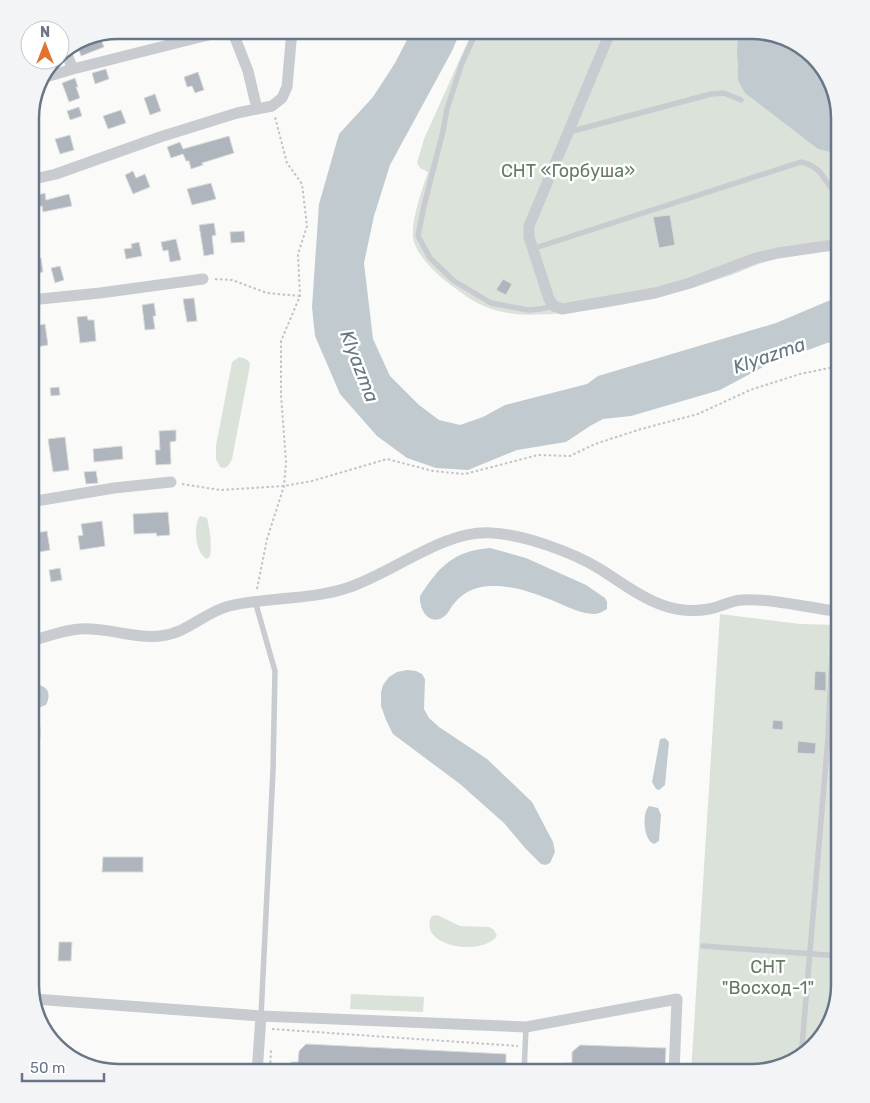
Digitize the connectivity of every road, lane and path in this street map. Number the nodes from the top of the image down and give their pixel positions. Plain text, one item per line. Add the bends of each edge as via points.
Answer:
1 (192, 39) edge
2 (235, 39) edge
3 (291, 39) edge
4 (473, 39) edge
5 (607, 39) edge
6 (70, 62) edge
7 (73, 69) junction
8 (52, 75) edge
9 (742, 100) dead end
10 (272, 106) junction
11 (257, 109) junction
12 (569, 132) junction
13 (39, 178) edge
14 (831, 186) edge
15 (831, 245) edge
16 (532, 249) junction
17 (202, 279) joint
18 (300, 296) junction
19 (39, 299) edge
20 (554, 306) junction
21 (831, 368) edge
22 (170, 482) joint
23 (284, 486) junction
24 (39, 500) edge
25 (255, 601) junction
26 (831, 610) edge
27 (39, 639) edge
28 (831, 696) edge
29 (703, 946) dead end
30 (809, 955) junction
31 (831, 956) edge
32 (40, 999) edge
33 (261, 1016) junction
34 (273, 1017) junction
35 (526, 1027) junction
36 (525, 1046) junction
37 (802, 1047) edge
38 (271, 1048) dead end
39 (258, 1064) edge
40 (270, 1064) edge
41 (524, 1064) edge
42 (674, 1064) edge

1 - 7 street
2 - 11 street
3 - 10 street via 286,88 282,98
4 - 20 lane via 447,109 418,236 430,258 454,281 491,303 528,310
5 - 12 street
6 - 7 street
7 - 8 street
9 - 12 lane via 724,93 711,94
10 - 11 street
10 - 18 path via 287,162 302,184 307,226 298,254
11 - 13 street via 160,137
12 - 16 street via 529,226
14 - 16 lane via 812,165 801,162
15 - 20 street via 770,254 655,292 562,309
16 - 20 street
17 - 18 path via 232,280 267,293
17 - 19 street
18 - 23 path via 281,341
21 - 23 path via 750,390 698,414 595,444 570,456 538,455 465,474 434,471 387,458 312,482
22 - 23 path via 220,490
22 - 24 street
23 - 25 path via 267,539
25 - 26 street via 347,588 448,540 477,532 492,532 574,555 661,605 681,610 759,600
25 - 27 street via 227,607 187,628 162,636 145,637 79,628
25 - 33 lane via 275,671
28 - 30 lane
29 - 30 lane
30 - 31 lane
30 - 37 lane
32 - 33 street
33 - 34 street
33 - 39 street
34 - 35 street
34 - 36 path via 272,1030
35 - 36 lane
35 - 42 street via 676,999
36 - 41 lane
38 - 40 path

